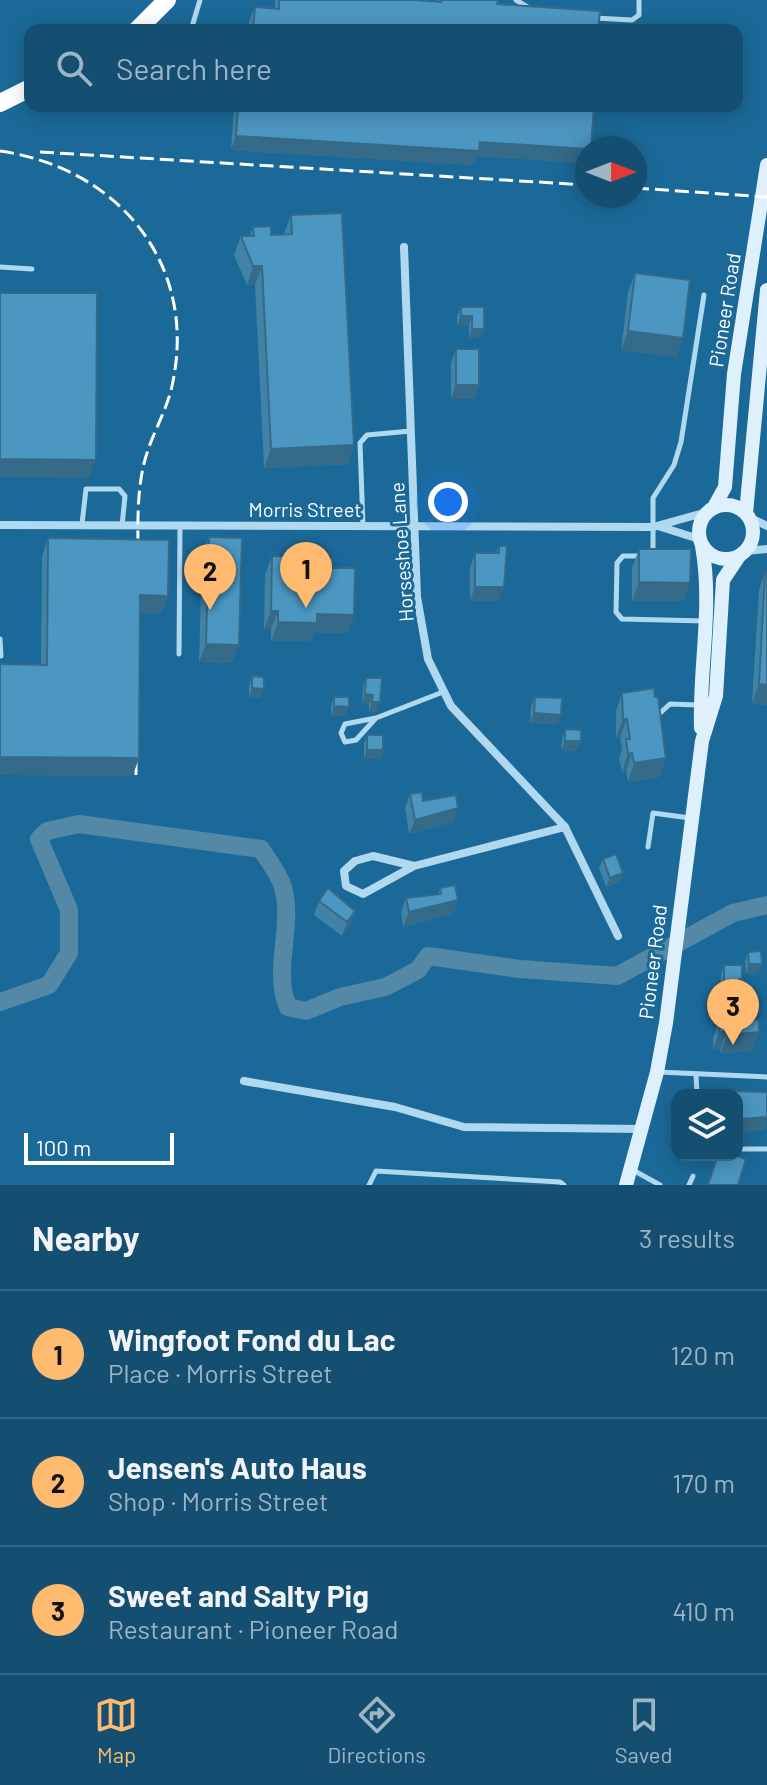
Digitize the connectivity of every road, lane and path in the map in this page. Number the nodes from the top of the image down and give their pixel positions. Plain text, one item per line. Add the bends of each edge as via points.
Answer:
1 (167, 0) edge
2 (200, 0) edge
3 (516, 0) edge
4 (639, 0) edge
5 (537, 12) edge
6 (590, 18) edge
7 (143, 24) edge
8 (193, 24) edge
9 (24, 91) edge
10 (0, 103) edge
11 (767, 165) edge
12 (404, 247) dead end
13 (0, 267) edge
14 (32, 269) dead end
15 (767, 290) edge
16 (704, 295) dead end
17 (411, 431) junction
18 (710, 509) junction
19 (747, 515) junction
20 (0, 525) edge
21 (82, 525) junction
22 (122, 526) junction
23 (180, 526) junction
24 (363, 526) junction
25 (414, 526) junction
26 (655, 526) junction
27 (767, 526) edge
28 (701, 542) junction
29 (767, 549) edge
30 (742, 554) junction
31 (706, 621) junction
32 (0, 639) edge
33 (179, 654) dead end
34 (1, 656) edge
35 (444, 691) junction
36 (706, 707) junction
37 (659, 714) edge
38 (376, 718) junction
39 (691, 818) junction
40 (565, 827) junction
41 (648, 847) dead end
42 (414, 866) junction
43 (618, 936) dead end
44 (657, 1072) junction
45 (696, 1074) junction
46 (767, 1077) edge
47 (244, 1081) dead end
48 (697, 1089) edge
49 (642, 1129) junction
50 (743, 1149) edge
51 (767, 1149) edge
52 (630, 1169) junction
53 (693, 1176) dead end
54 (553, 1183) edge
55 (369, 1185) edge
56 (564, 1185) edge
57 (626, 1185) edge
58 (660, 1185) edge
59 (689, 1185) edge

1 - 7 highway
2 - 8 lane
3 - 5 lane
4 - 6 lane via 639,15 632,20
9 - 10 highway
11 - 18 main road, Pioneer Road via 734,374 727,476
12 - 17 street, Horseshoe Lane
13 - 14 lane
15 - 19 main road, Pioneer Road
16 - 26 lane via 681,442 674,465 653,498
17 - 24 lane via 367,435 360,443
17 - 25 street, Horseshoe Lane
18 - 19 main road via 731,505
18 - 26 street, Morris Street
18 - 28 main road via 699,526
19 - 27 street
19 - 30 main road via 753,531
20 - 21 street, Morris Street
21 - 22 street, Morris Street
21 - 22 lane via 86,489 119,489 125,496
22 - 23 street, Morris Street
23 - 24 street, Morris Street
23 - 33 lane
24 - 25 street, Morris Street
25 - 26 street, Morris Street
25 - 35 street, Horseshoe Lane via 425,643
26 - 28 street, Morris Street
26 - 31 lane via 653,556 623,556 617,563 616,612 622,619
28 - 30 main road via 722,559
28 - 31 main road, Pioneer Road
29 - 30 street
30 - 36 main road, Pioneer Road via 723,580 720,650
31 - 36 main road, Pioneer Road
32 - 34 lane
35 - 38 lane
35 - 40 street, Horseshoe Lane via 451,706
36 - 37 lane via 670,704
36 - 39 main road, Pioneer Road
38 - 38 lane via 356,740 345,742 345,724
39 - 41 lane via 653,813
39 - 44 main road, Pioneer Road
40 - 42 street
40 - 43 street, Horseshoe Lane
42 - 42 street via 373,856 355,861 344,871 346,886 363,894
44 - 45 lane
44 - 49 main road, Pioneer Road
45 - 46 lane
45 - 48 lane
47 - 49 street via 395,1107 461,1126
49 - 52 main road, Pioneer Road
50 - 51 lane
52 - 57 main road, Pioneer Road
52 - 58 lane
53 - 59 lane
54 - 55 lane via 376,1171
54 - 56 lane

